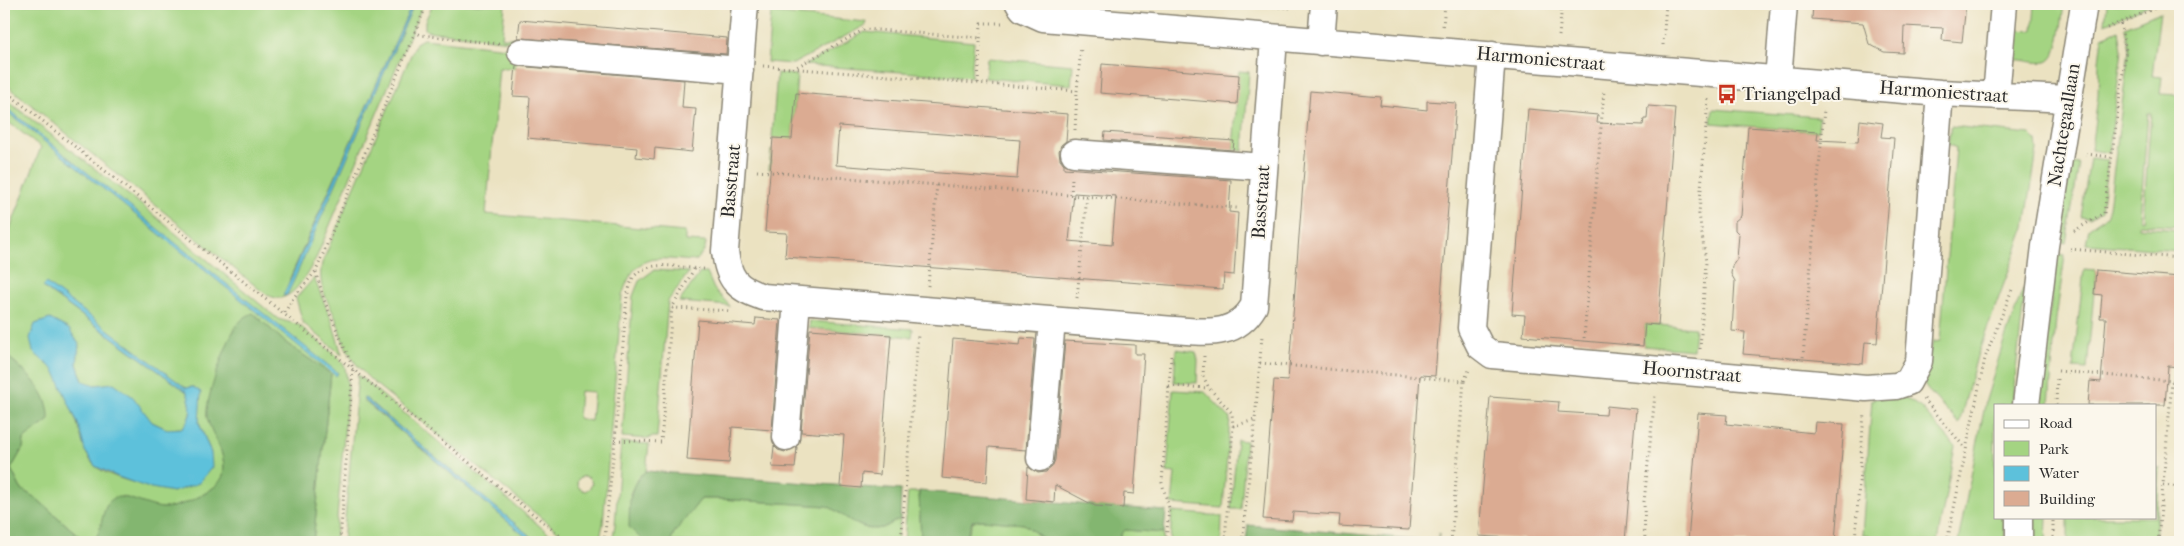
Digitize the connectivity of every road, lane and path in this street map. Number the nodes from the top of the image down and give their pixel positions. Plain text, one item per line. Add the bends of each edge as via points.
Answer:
1 (427, 4) edge
2 (745, 4) edge
3 (1239, 4) edge
4 (1324, 4) edge
5 (1562, 4) edge
6 (1666, 4) edge
7 (1784, 4) edge
8 (2004, 4) edge
9 (2084, 4) edge
10 (2175, 5) edge
11 (1021, 6) edge
12 (2180, 7) edge
13 (1294, 8) dead end
14 (1084, 22) junction
15 (2120, 22) junction
16 (2103, 29) dead end
17 (415, 32) junction
18 (980, 38) junction
19 (1274, 39) junction
20 (1321, 42) junction
21 (521, 52) joint
22 (1492, 55) junction
23 (1557, 61) junction
24 (1606, 64) junction
25 (740, 68) junction
26 (793, 69) junction
27 (1661, 69) junction
28 (1710, 73) junction
29 (1778, 80) junction
30 (978, 84) junction
31 (1826, 84) junction
32 (4, 90) edge
33 (1940, 93) junction
34 (1996, 96) junction
35 (2068, 100) junction
36 (1074, 153) dead end
37 (2085, 153) dead end
38 (2112, 157) junction
39 (1264, 167) junction
40 (732, 169) junction
41 (937, 184) junction
42 (1087, 196) junction
43 (1260, 210) junction
44 (2074, 231) dead end
45 (2045, 246) junction
46 (2180, 258) edge
47 (694, 269) junction
48 (316, 271) junction
49 (734, 277) junction
50 (2015, 282) dead end
51 (797, 300) junction
52 (1254, 306) junction
53 (672, 308) junction
54 (923, 310) junction
55 (284, 314) junction
56 (1063, 322) junction
57 (1174, 330) junction
58 (1205, 332) junction
59 (1480, 346) junction
60 (1260, 363) junction
61 (1582, 363) junction
62 (353, 368) junction
63 (1657, 369) junction
64 (2058, 371) dead end
65 (1698, 373) junction
66 (1464, 381) junction
67 (2172, 381) junction
68 (1801, 382) junction
69 (1908, 382) junction
70 (2180, 382) edge
71 (1169, 386) junction
72 (1209, 388) junction
73 (1866, 388) junction
74 (2026, 404) edge
75 (1255, 420) junction
76 (1233, 426) junction
77 (786, 437) dead end
78 (615, 440) junction
79 (1966, 448) junction
80 (1040, 458) dead end
81 (2163, 485) junction
82 (2180, 487) edge
83 (2020, 518) edge
84 (2053, 518) edge
85 (340, 542) edge
86 (568, 542) edge
87 (604, 542) edge
88 (901, 542) edge
89 (1166, 542) edge
90 (1225, 542) edge
91 (1242, 542) edge
92 (1451, 542) edge
93 (1645, 542) edge
94 (1855, 542) edge
95 (1947, 542) edge
96 (2019, 542) edge
97 (2053, 542) edge
98 (2158, 542) edge

1 - 17 path
2 - 25 street, Basstraat
3 - 13 path
4 - 20 street
5 - 23 path
6 - 27 path
7 - 29 street
8 - 34 street
9 - 35 street, Nachtegaallaan
10 - 12 path
10 - 15 path via 2160,6
11 - 14 street, Harmoniestraat via 1043,18
11 - 18 path via 1008,23 981,23
14 - 19 street, Harmoniestraat
14 - 30 path via 1077,91
15 - 16 path
15 - 38 path via 2126,50
17 - 21 path via 517,46
17 - 48 path
18 - 26 path via 865,29
18 - 30 path
19 - 20 street, Harmoniestraat
19 - 39 street, Basstraat
20 - 22 street, Harmoniestraat
21 - 25 street
22 - 23 street, Harmoniestraat
22 - 59 street via 1471,328
23 - 24 street, Harmoniestraat
24 - 27 street, Harmoniestraat
24 - 61 path
25 - 26 path
25 - 40 street, Basstraat
26 - 30 path
27 - 28 street, Harmoniestraat
28 - 29 street, Harmoniestraat
28 - 65 path via 1699,214 1706,262
29 - 31 street, Harmoniestraat
31 - 33 street, Harmoniestraat
31 - 68 path
32 - 55 path
33 - 34 street, Harmoniestraat
33 - 69 street via 1919,361
34 - 35 street, Harmoniestraat
35 - 45 street, Nachtegaallaan
36 - 39 street
37 - 38 path
38 - 44 path via 2104,213
39 - 43 street, Basstraat
40 - 41 path
40 - 49 street, Basstraat via 725,252
41 - 42 path
41 - 54 path
42 - 43 path
42 - 56 path
43 - 52 street, Basstraat
45 - 46 path
45 - 74 street, Nachtegaallaan
47 - 49 path
47 - 53 path
47 - 78 path via 654,265 634,278 627,296
48 - 55 path
48 - 62 path via 324,300
49 - 51 street via 751,293
49 - 53 path via 736,312
50 - 79 path via 1985,358
51 - 54 street
51 - 77 street
52 - 58 street via 1235,326
52 - 60 path via 1264,315
53 - 78 path via 661,442
54 - 56 street
54 - 88 path
55 - 62 path
56 - 57 street
56 - 80 street
57 - 58 street
57 - 71 path
58 - 72 path via 1203,376
59 - 61 street, Hoornstraat via 1492,355
59 - 66 path
60 - 66 path
60 - 75 path
61 - 63 street, Hoornstraat
62 - 85 path
62 - 86 path
63 - 65 street, Hoornstraat
63 - 93 path via 1644,502
64 - 67 path
65 - 68 street, Hoornstraat
66 - 92 path
67 - 70 path
67 - 81 path
68 - 73 street, Hoornstraat
69 - 73 street, Hoornstraat
69 - 79 path
71 - 72 path
71 - 89 path via 1162,483 1169,508
72 - 76 path via 1232,413
73 - 94 path
75 - 76 path
75 - 91 path
76 - 90 path
78 - 87 path
79 - 95 path
81 - 82 path
81 - 98 path
83 - 96 street
84 - 97 path

